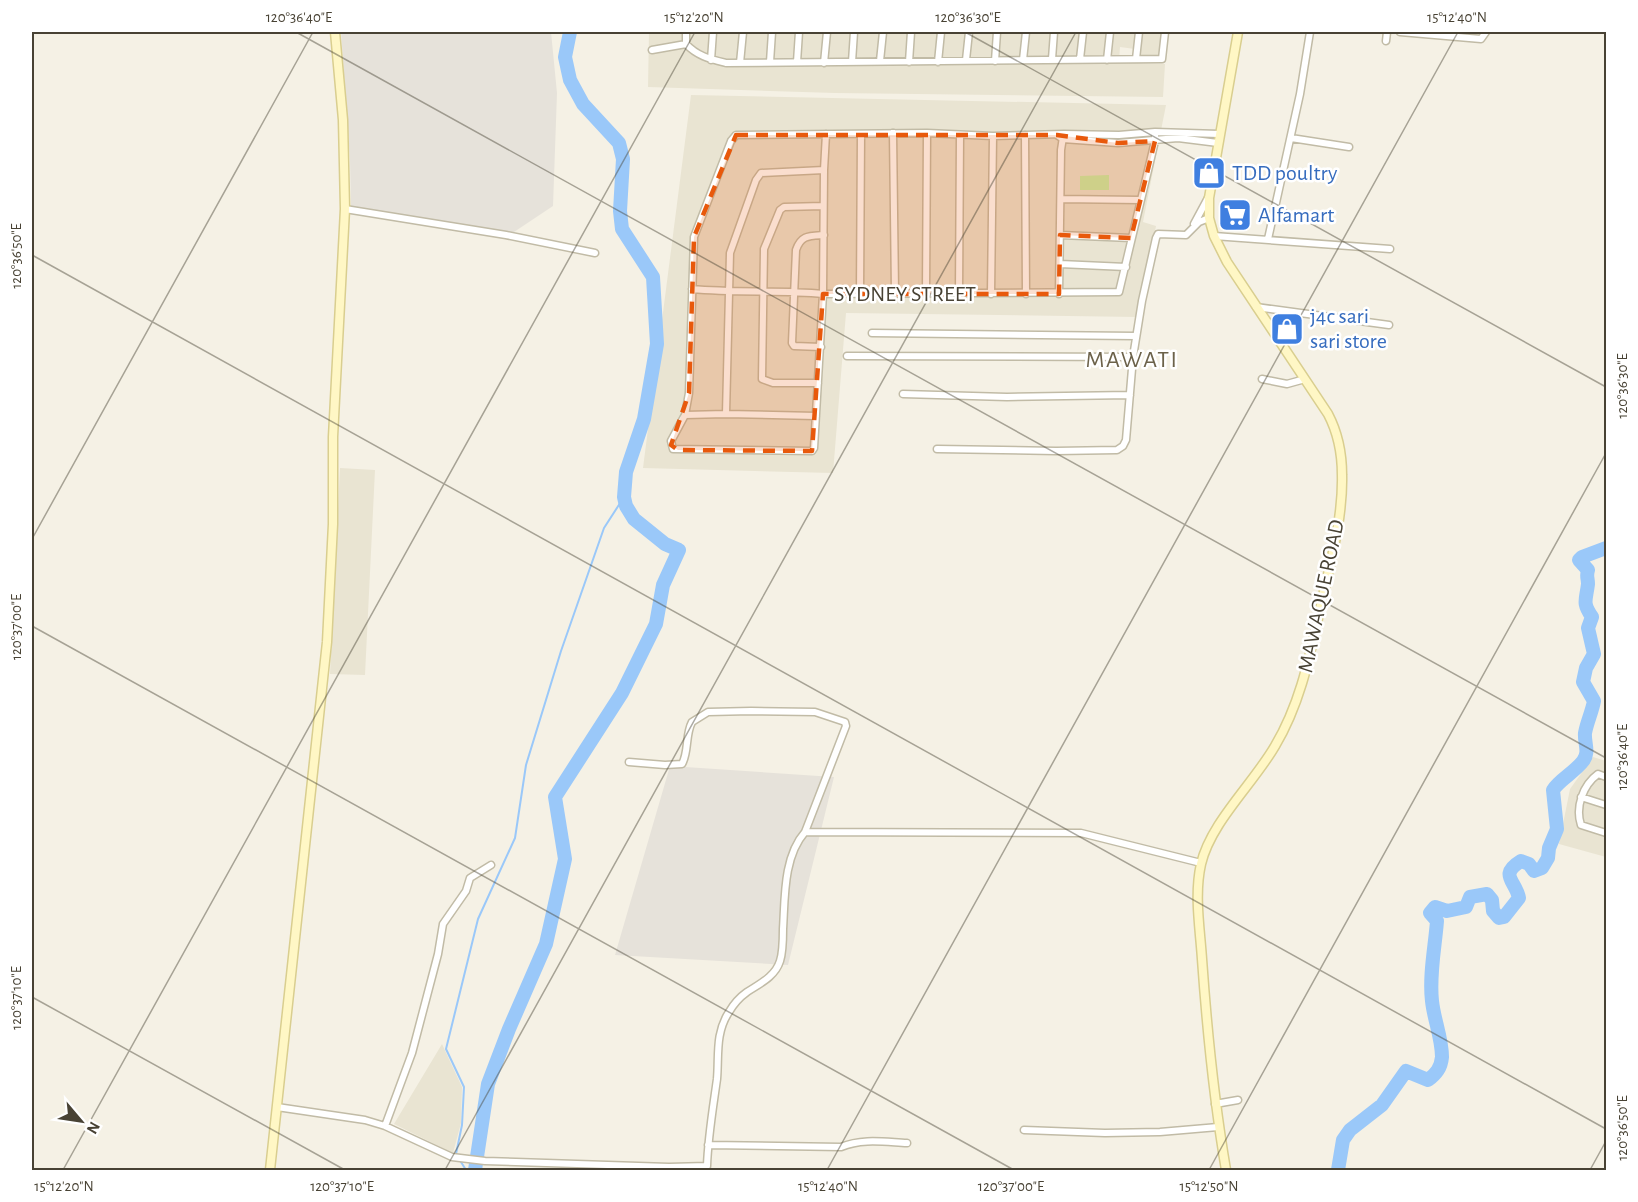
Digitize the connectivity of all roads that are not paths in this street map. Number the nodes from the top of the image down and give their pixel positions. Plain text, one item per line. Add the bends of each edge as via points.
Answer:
1 (335, 32) edge
2 (686, 32) edge
3 (713, 32) edge
4 (743, 32) edge
5 (772, 32) edge
6 (799, 32) edge
7 (827, 32) edge
8 (854, 32) edge
9 (883, 32) edge
10 (911, 32) edge
11 (941, 32) edge
12 (969, 32) edge
13 (997, 32) edge
14 (1026, 32) edge
15 (1054, 32) edge
16 (1083, 32) edge
17 (1110, 32) edge
18 (1139, 32) edge
19 (1166, 32) edge
20 (1238, 32) edge
21 (1310, 32) edge
22 (1387, 32) edge
23 (1400, 32) edge
24 (1486, 32) edge
25 (1386, 41) dead end
26 (686, 44) junction
27 (652, 50) dead end
28 (1052, 58) junction
29 (1136, 59) junction
30 (711, 60) junction
31 (966, 60) junction
32 (1023, 60) junction
33 (1080, 60) junction
34 (1107, 60) junction
35 (880, 61) junction
36 (994, 61) junction
37 (770, 62) junction
38 (796, 62) junction
39 (852, 62) junction
40 (909, 62) junction
41 (938, 62) junction
42 (740, 63) junction
43 (824, 63) junction
44 (1155, 132) junction
45 (927, 133) junction
46 (826, 134) junction
47 (861, 134) junction
48 (893, 134) junction
49 (1025, 135) junction
50 (1119, 135) junction
51 (960, 136) junction
52 (993, 136) junction
53 (1061, 136) junction
54 (1094, 138) junction
55 (1219, 138) junction
56 (1291, 138) junction
57 (1155, 141) junction
58 (1118, 143) junction
59 (1349, 147) dead end
60 (824, 170) junction
61 (1209, 195) junction
62 (1061, 199) junction
63 (1140, 200) junction
64 (823, 206) junction
65 (345, 209) junction
66 (1209, 218) junction
67 (1192, 226) junction
68 (824, 235) junction
69 (1060, 235) junction
70 (1214, 236) junction
71 (1131, 238) junction
72 (1268, 239) junction
73 (1390, 249) dead end
74 (595, 253) dead end
75 (1060, 264) junction
76 (1126, 267) junction
77 (693, 290) junction
78 (794, 291) junction
79 (728, 292) junction
80 (762, 292) junction
81 (895, 292) junction
82 (926, 293) junction
83 (959, 293) junction
84 (823, 294) junction
85 (860, 294) junction
86 (991, 294) junction
87 (1026, 294) junction
88 (1059, 294) junction
89 (1256, 307) junction
90 (1389, 325) dead end
91 (872, 333) dead end
92 (1136, 336) junction
93 (821, 347) junction
94 (847, 356) dead end
95 (1133, 357) junction
96 (1262, 379) dead end
97 (1305, 379) junction
98 (818, 383) junction
99 (903, 394) dead end
100 (1130, 395) junction
101 (726, 414) junction
102 (685, 415) junction
103 (816, 416) junction
104 (936, 448) dead end
105 (629, 762) dead end
106 (1606, 777) edge
107 (1581, 797) junction
108 (1606, 805) edge
109 (805, 832) junction
110 (1606, 833) edge
111 (1201, 863) junction
112 (491, 865) dead end
113 (1238, 1100) dead end
114 (1215, 1104) junction
115 (277, 1107) junction
116 (385, 1126) junction
117 (1218, 1126) junction
118 (1024, 1131) dead end
119 (907, 1143) dead end
120 (708, 1145) junction
121 (707, 1168) edge
122 (668, 1169) edge
123 (270, 1170) edge
124 (1226, 1170) edge

1 - 65 main road via 343,120
2 - 26 street
3 - 30 street
4 - 42 street
5 - 37 street
6 - 38 street
7 - 43 street
8 - 39 street
9 - 35 street
10 - 40 street
11 - 41 street
12 - 31 street
13 - 36 street
14 - 32 street
15 - 28 street
16 - 33 street
17 - 34 street
18 - 29 street
19 - 29 street via 1162,59
20 - 55 main road, MAWAQUE ROAD
21 - 56 street
22 - 25 street
23 - 24 street via 1481,39
26 - 27 street
26 - 30 street
28 - 32 street
28 - 33 street
29 - 34 street
30 - 42 street
31 - 36 street
31 - 41 street
32 - 36 street
33 - 34 street
35 - 39 street
35 - 40 street
37 - 38 street
37 - 42 street
38 - 43 street
39 - 43 street
40 - 41 street
44 - 50 street
44 - 55 street
44 - 57 street
45 - 48 street
45 - 51 street
45 - 82 street
46 - 47 street
46 - 60 street
46 - 77 street via 734,137 695,232
47 - 48 street
47 - 85 street
48 - 81 street
49 - 52 street
49 - 53 street
49 - 87 street
50 - 54 street
50 - 58 street
51 - 52 street
51 - 83 street
52 - 86 street
53 - 54 street
53 - 62 street
54 - 58 street
55 - 57 street
55 - 61 main road, MAWAQUE ROAD
56 - 59 street
56 - 72 street
57 - 58 street
57 - 63 street
60 - 64 street
60 - 79 street via 761,173 732,243
61 - 66 main road, MAWAQUE ROAD
61 - 67 street
62 - 63 street
62 - 69 street
63 - 71 street
64 - 68 street
64 - 80 street via 780,210 764,249
65 - 74 street
65 - 115 main road via 327,642
66 - 67 street
66 - 70 main road, MAWAQUE ROAD
67 - 92 street via 1186,234 1158,234
68 - 78 street via 807,236 799,243
68 - 84 street
69 - 71 street
69 - 75 street
70 - 72 street
70 - 89 main road, MAWAQUE ROAD
71 - 76 street
72 - 73 street
75 - 76 street
75 - 88 street
76 - 88 street, SYDNEY STREET via 1119,292
77 - 79 street, SYDNEY STREET
77 - 102 street
78 - 80 street, SYDNEY STREET
78 - 84 street, SYDNEY STREET
78 - 93 street via 793,345
79 - 80 street, SYDNEY STREET
79 - 101 street
80 - 98 street via 763,380
81 - 82 street, SYDNEY STREET
81 - 85 street, SYDNEY STREET
82 - 83 street, SYDNEY STREET
83 - 86 street, SYDNEY STREET
84 - 85 street, SYDNEY STREET
84 - 93 street
86 - 87 street, SYDNEY STREET
87 - 88 street, SYDNEY STREET
89 - 90 street
89 - 97 main road, MAWAQUE ROAD
91 - 92 street
92 - 95 street
93 - 98 street
94 - 95 street
95 - 100 street
96 - 97 street via 1287,384
97 - 111 main road, MAWAQUE ROAD via 1333,424 1341,457 1343,477 1330,567 1307,671 1289,721 1268,758 1214,833
98 - 103 street
99 - 100 street
100 - 104 street via 1126,440 1118,450
101 - 102 street
101 - 103 street
102 - 103 street via 671,441 673,449 812,451
105 - 109 street via 682,764 692,722 708,712 815,712 839,719 846,726
106 - 107 street via 1598,774
107 - 108 street
107 - 110 street via 1581,825
109 - 111 street via 1081,833
109 - 120 street via 796,843 785,892 780,962 769,978 736,1003 719,1036
111 - 114 main road, MAWAQUE ROAD via 1198,913
112 - 116 street via 470,878 466,891 443,924 412,1053
113 - 114 street
114 - 117 main road, MAWAQUE ROAD
115 - 116 street
115 - 123 main road
116 - 122 street via 452,1157
117 - 118 street via 1160,1132
117 - 124 main road, MAWAQUE ROAD
119 - 120 street via 878,1141 841,1147
120 - 121 street
121 - 122 street

